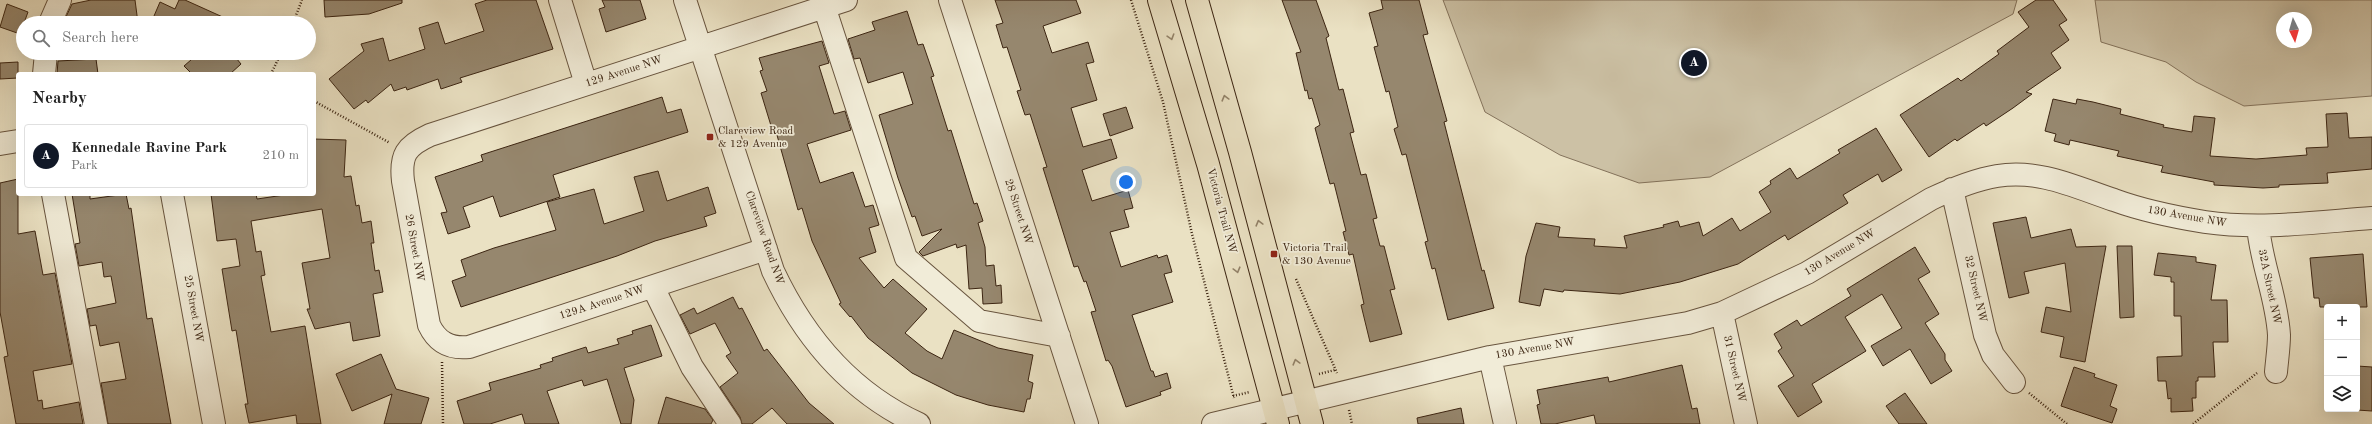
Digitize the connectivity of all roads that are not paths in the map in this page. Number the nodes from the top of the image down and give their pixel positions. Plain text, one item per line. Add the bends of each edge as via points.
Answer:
1 (60, 0) edge
2 (560, 0) edge
3 (686, 0) edge
4 (846, 0) edge
5 (950, 0) edge
6 (1159, 0) edge
7 (1197, 0) edge
8 (823, 4) edge
9 (53, 16) edge
10 (701, 47) junction
11 (45, 60) edge
12 (44, 72) edge
13 (586, 84) junction
14 (16, 141) edge
15 (0, 144) edge
16 (406, 152) joint
17 (1952, 189) junction
18 (53, 196) edge
19 (172, 196) edge
20 (2372, 218) edge
21 (2258, 226) junction
22 (766, 250) junction
23 (653, 287) junction
24 (1722, 313) junction
25 (1059, 336) junction
26 (439, 340) joint
27 (1490, 357) junction
28 (2276, 372) road end
29 (2014, 382) road end
30 (1306, 400) junction
31 (1276, 416) edge
32 (96, 424) edge
33 (214, 424) edge
34 (730, 424) edge
35 (919, 424) edge
36 (1087, 424) edge
37 (1213, 424) edge
38 (1312, 424) edge
39 (1505, 424) edge
40 (1746, 424) edge

1 - 9 street
2 - 13 street
3 - 10 street, Clareview Road NW
4 - 8 street, 129 Avenue NW
5 - 25 street, 28 Street NW
6 -> 31 main road, Victoria Trail NW via 1208,164
30 -> 7 main road
8 - 10 street, 129 Avenue NW
8 - 25 street via 906,258 979,321
10 - 13 street, 129 Avenue NW
10 - 22 street, Clareview Road NW
11 - 12 street
13 - 16 street, 129 Avenue NW via 430,135
14 - 15 street
16 - 26 street, 26 Street NW via 402,172 426,315 433,334
17 - 21 street, 130 Avenue NW via 1997,176 2039,176 2059,180 2167,216
17 - 24 street, 130 Avenue NW via 1807,273
17 - 29 street, 32 Street NW via 1985,335 1993,355
18 - 32 street
19 - 33 street, 25 Street NW
20 - 21 street, 130 Avenue NW
21 - 28 street, 32A Street NW via 2261,255 2279,336
22 - 23 street, 129A Avenue NW
22 - 35 street, Clareview Road NW via 784,295 812,338 829,358 867,393
23 - 26 street, 129A Avenue NW via 469,347 458,348
23 - 34 street via 692,367
24 - 27 street, 130 Avenue NW via 1688,322
24 - 40 street, 31 Street NW
25 - 36 street, 28 Street NW
27 - 30 street, 130 Avenue NW
27 - 39 street
30 - 31 street
30 - 38 main road
31 - 37 street via 1238,417

